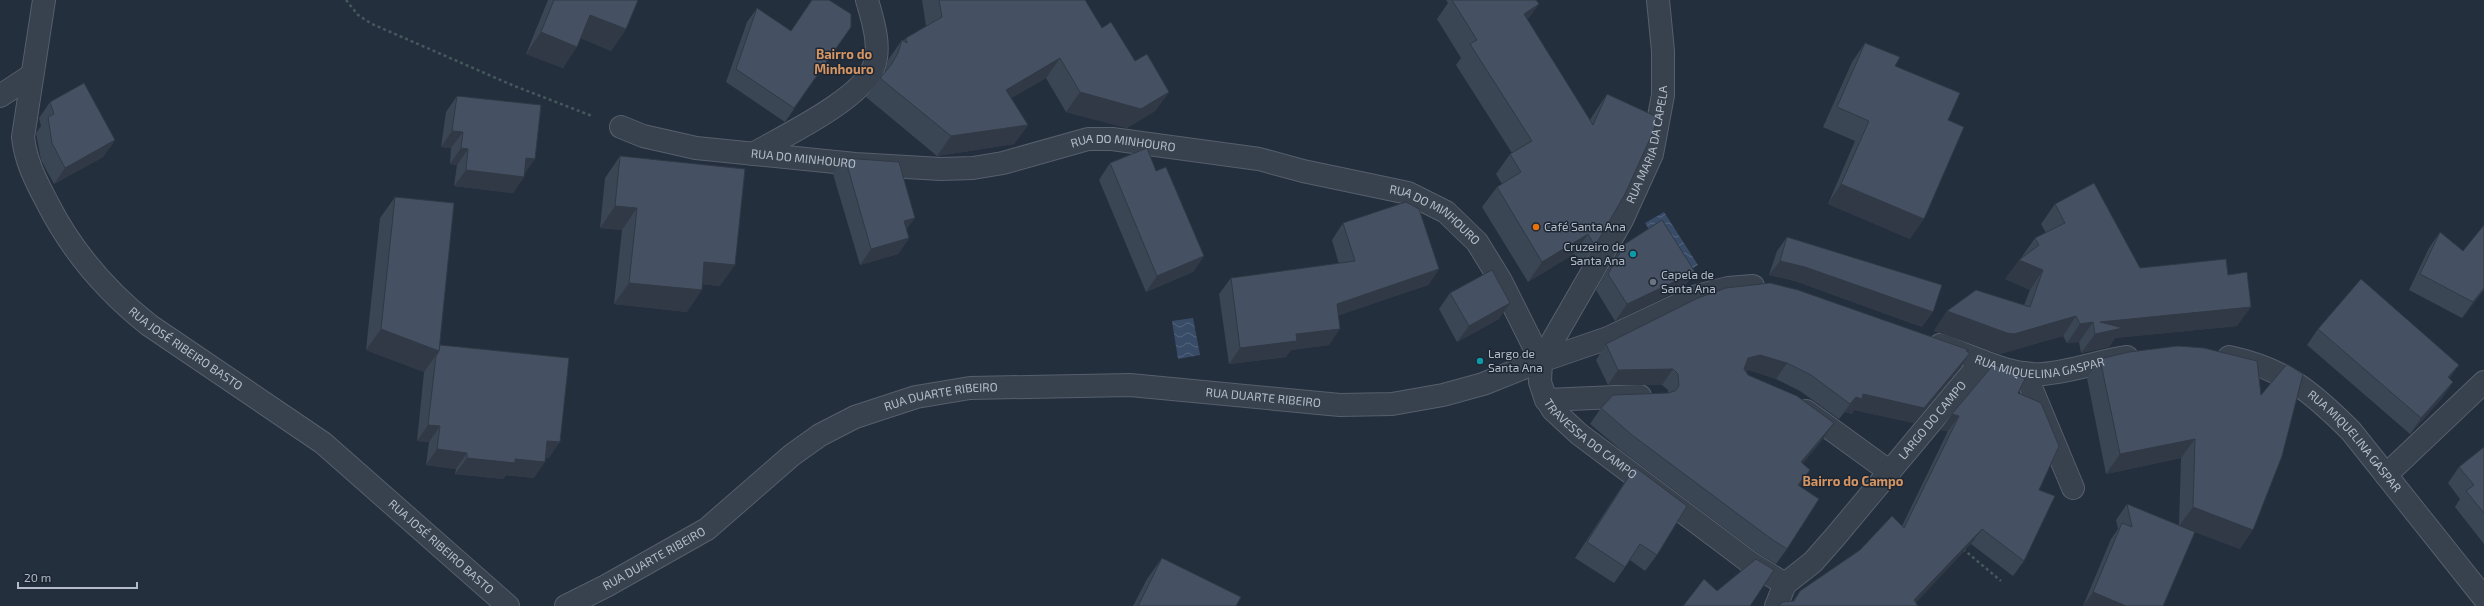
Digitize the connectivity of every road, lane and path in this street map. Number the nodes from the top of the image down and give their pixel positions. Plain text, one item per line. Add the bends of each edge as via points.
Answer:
1 (44, 0) edge
2 (346, 0) edge
3 (867, 0) edge
4 (1658, 0) edge
5 (32, 75) junction
6 (0, 96) edge
7 (621, 127) joint
8 (753, 154) junction
9 (1775, 289) edge
10 (1919, 337) edge
11 (2146, 354) edge
12 (2206, 355) edge
13 (1541, 361) junction
14 (1982, 361) junction
15 (2025, 373) junction
16 (2484, 382) edge
17 (1657, 396) edge
18 (1788, 398) edge
19 (1546, 400) junction
20 (1890, 472) junction
21 (2386, 475) junction
22 (2073, 488) dead end
23 (1960, 546) edge
24 (2001, 581) dead end
25 (1785, 584) junction
26 (2484, 598) edge
27 (508, 606) edge
28 (566, 606) edge
29 (1776, 606) edge

1 - 5 street, RUA JOSÉ RIBEIRO BASTO
2 - 7 path via 358,15 396,35 512,85
3 - 8 street via 874,27 876,53 872,70 863,85 846,99
4 - 13 street, RUA MARIA DA CAPELA via 1663,51 1663,95 1652,154 1622,220
5 - 6 street
5 - 27 street, RUA JOSÉ RIBEIRO BASTO via 23,137 32,176 61,229 100,281 149,325 323,443
7 - 8 street, RUA DO MINHOURO via 684,146
8 - 13 street, RUA DO MINHOURO via 855,164 973,168 1003,163 1088,139 1112,139 1259,159 1322,176 1408,194 1446,212 1477,242 1501,281
9 - 13 street via 1744,286 1712,291 1682,302 1608,338
10 - 14 street, RUA MIQUELINA GASPAR
11 - 15 street, RUA MIQUELINA GASPAR via 2042,374
12 - 21 street, RUA MIQUELINA GASPAR via 2250,362 2283,374 2331,411 2351,431
13 - 19 street, TRAVESSA DO CAMPO via 1540,382
13 - 28 street, RUA DUARTE RIBEIRO via 1462,390 1427,399 1376,406 1340,405 1130,385 970,388 916,397 855,417 820,435 792,455 707,529
14 - 15 street, RUA MIQUELINA GASPAR
14 - 20 street, LARGO DO CAMPO
15 - 22 street
16 - 21 street
17 - 19 street
18 - 20 street
19 - 25 street, TRAVESSA DO CAMPO via 1579,434 1752,564
20 - 25 street, LARGO DO CAMPO via 1813,562
21 - 26 street, RUA MIQUELINA GASPAR
23 - 24 path
25 - 29 street

